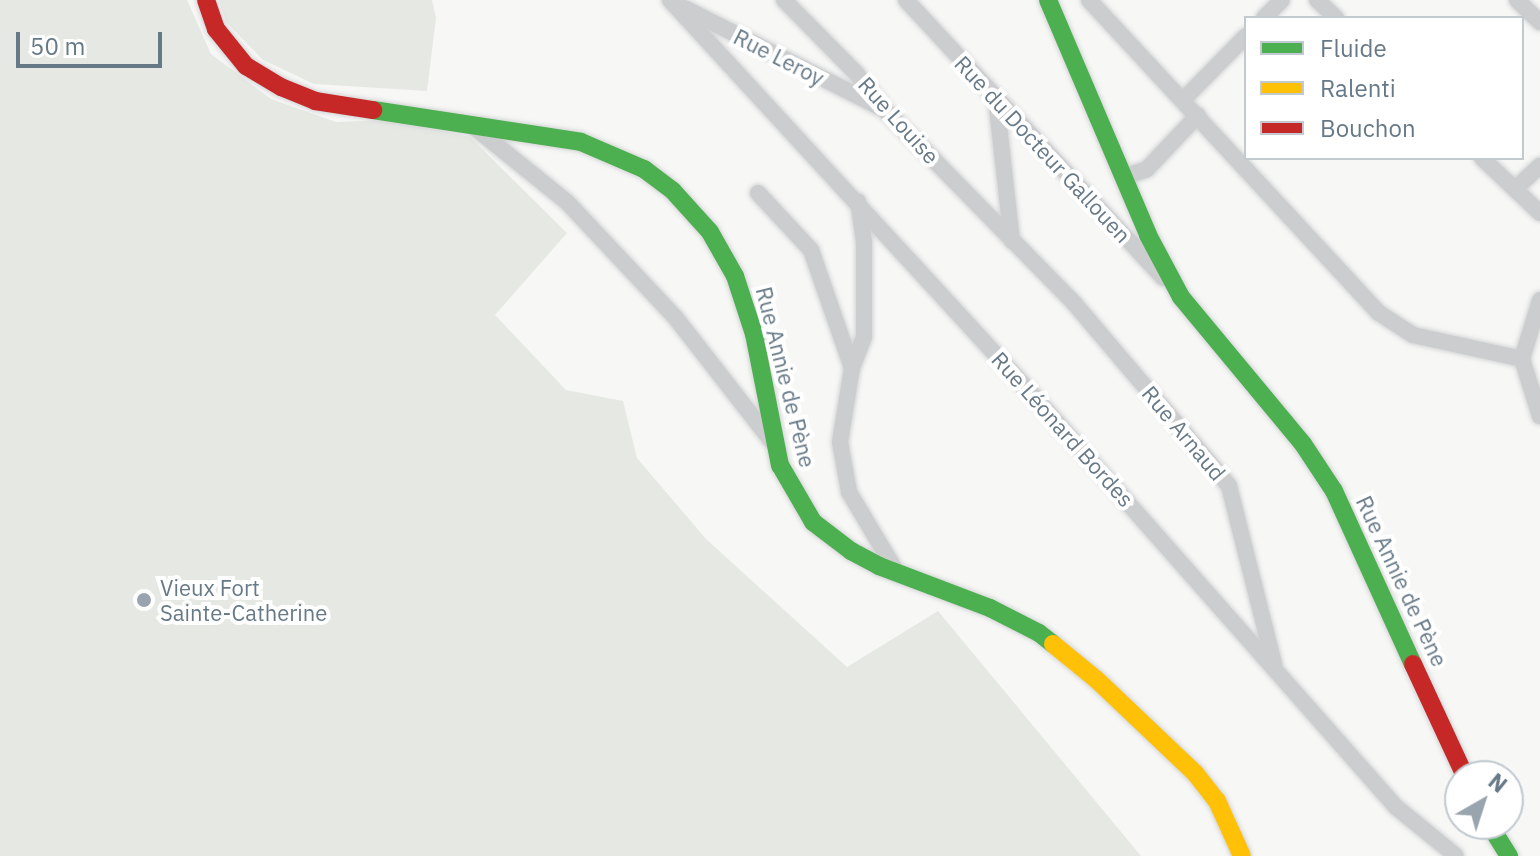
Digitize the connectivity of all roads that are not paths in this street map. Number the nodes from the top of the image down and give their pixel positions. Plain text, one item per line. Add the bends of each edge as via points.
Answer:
1 (206, 0) edge
2 (784, 0) edge
3 (906, 0) edge
4 (1048, 0) edge
5 (1089, 0) edge
6 (1282, 0) edge
7 (1317, 0) edge
8 (1517, 0) edge
9 (671, 1) edge
10 (1266, 16) edge
11 (1334, 16) edge
12 (1540, 22) edge
13 (1244, 38) edge
14 (996, 99) junction
15 (1184, 99) junction
16 (886, 111) junction
17 (1198, 115) junction
18 (470, 124) junction
19 (1484, 160) edge
20 (1540, 166) edge
21 (1123, 177) junction
22 (1515, 189) junction
23 (758, 193) dead end
24 (858, 201) junction
25 (1540, 213) edge
26 (1012, 241) junction
27 (1181, 297) junction
28 (1540, 300) edge
29 (1522, 359) junction
30 (852, 368) junction
31 (1540, 416) edge
32 (773, 444) junction
33 (897, 574) junction
34 (1275, 669) junction
35 (1458, 760) edge
36 (1242, 856) edge
37 (1456, 856) edge

1 - 18 street, Rue Annie de Pène via 222,39 246,66 281,87 315,101
2 - 16 street, Rue Louise
3 - 14 street, Rue du Docteur Gallouen
4 - 21 street, Rue Annie de Pène
5 - 15 street
6 - 10 street
7 - 11 street
8 - 12 street
9 - 16 street, Rue Leroy
9 - 24 street, Rue Léonard Bordes
13 - 15 street
14 - 26 street
14 - 27 street, Rue du Docteur Gallouen
15 - 17 street
16 - 26 street, Rue Louise
17 - 21 street via 1147,169
17 - 29 street via 1379,313 1413,335
18 - 32 street via 567,202 675,317
18 - 32 street, Rue Annie de Pène via 581,142 612,153 644,169 688,207 720,247 744,299
19 - 22 street
20 - 22 street
21 - 27 street, Rue Annie de Pène
22 - 25 street
23 - 30 street via 811,250
24 - 30 street via 864,242 864,337
24 - 34 street, Rue Léonard Bordes
26 - 34 street, Rue Arnaud via 1074,303 1229,486
27 - 35 street, Rue Annie de Pène via 1303,444 1334,491
28 - 29 street
29 - 31 street
30 - 33 street via 840,442 849,492
32 - 33 street, Rue Annie de Pène via 789,486 813,522 851,551
33 - 36 street, Rue Annie de Pène via 1014,619 1097,680 1195,773 1217,801
34 - 37 street, Rue Léonard Bordes via 1396,807

